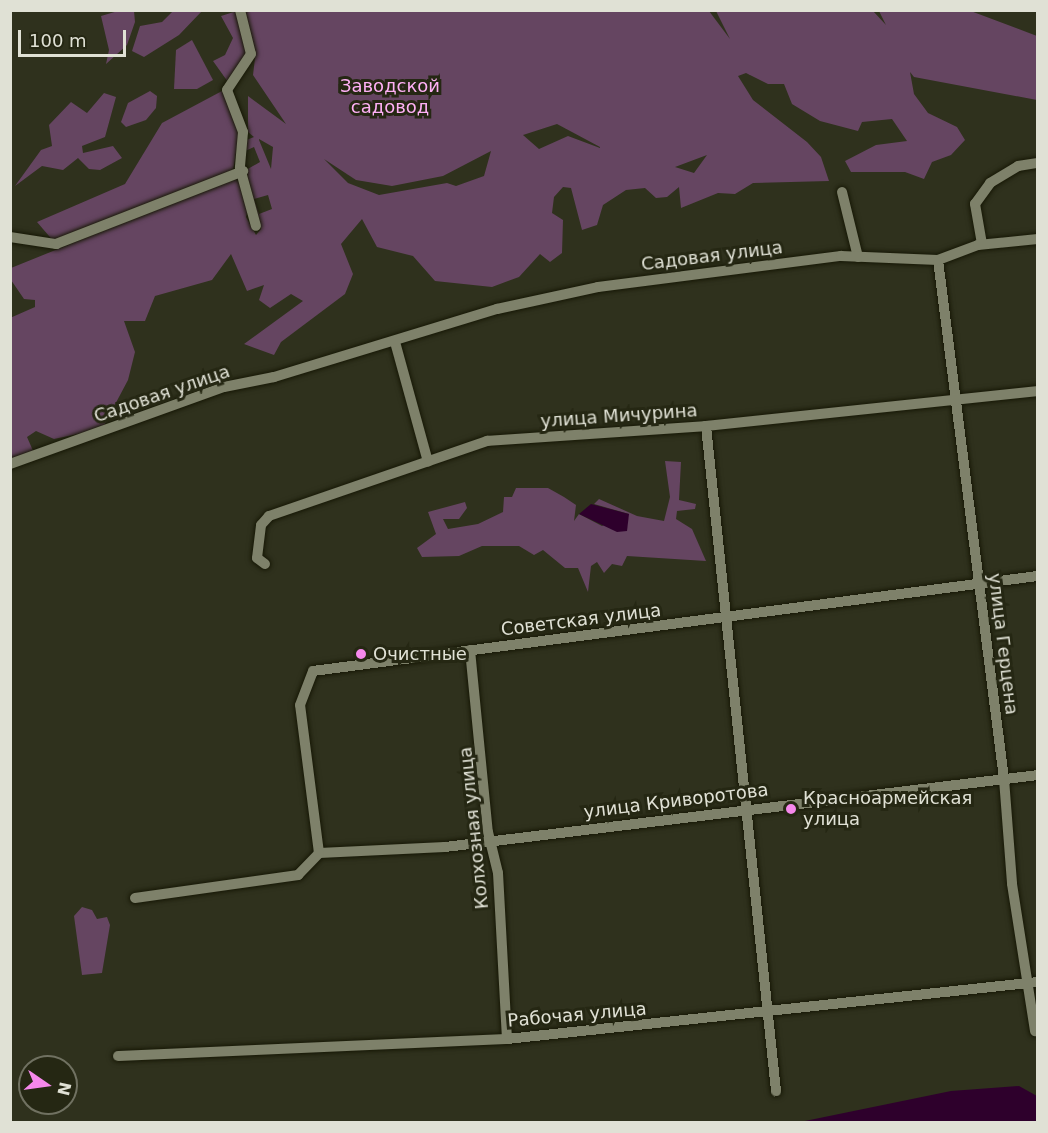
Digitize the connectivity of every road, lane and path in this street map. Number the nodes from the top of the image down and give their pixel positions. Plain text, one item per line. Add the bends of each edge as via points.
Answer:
1 (240, 10) edge
2 (1038, 163) edge
3 (243, 171) junction
4 (842, 192) dead end
5 (256, 226) dead end
6 (10, 237) edge
7 (1038, 239) edge
8 (982, 244) junction
9 (858, 257) junction
10 (938, 260) junction
11 (395, 342) junction
12 (1038, 391) edge
13 (959, 399) junction
14 (706, 426) junction
15 (428, 462) junction
16 (10, 464) edge
17 (265, 564) dead end
18 (1038, 576) edge
19 (978, 583) junction
20 (727, 618) junction
21 (470, 650) junction
22 (1038, 776) edge
23 (1004, 779) junction
24 (744, 808) junction
25 (494, 841) junction
26 (319, 853) junction
27 (135, 898) dead end
28 (1038, 982) edge
29 (1026, 984) junction
30 (767, 1014) junction
31 (1035, 1031) dead end
32 (507, 1039) junction
33 (118, 1056) dead end
34 (776, 1091) dead end

1 - 3 street via 251,54 227,90 243,132 238,153
2 - 8 street via 1018,166 990,183 975,204
3 - 5 street via 249,217
3 - 6 street via 56,244
4 - 9 street
7 - 8 street, Садовая улица
8 - 10 street, Садовая улица
9 - 10 street, Садовая улица
9 - 11 street, Садовая улица via 598,287 497,309
10 - 13 street, улица Герцена
11 - 15 street
11 - 16 street, Садовая улица via 224,387
12 - 13 street, улица Мичурина
13 - 14 street, улица Мичурина
13 - 19 street, улица Герцена
14 - 15 street, улица Мичурина via 487,441
14 - 20 street
15 - 17 street, улица Мичурина via 269,516 261,525 257,558
18 - 19 street, Советская улица
19 - 20 street, Советская улица
19 - 23 street, улица Герцена
20 - 21 street, Советская улица
20 - 24 street
21 - 25 street, Колхозная улица via 488,832
21 - 26 street, Советская улица via 319,670 305,681 300,705
22 - 23 street, улица Криворотова
23 - 24 street, улица Криворотова
23 - 29 street, улица Герцена
24 - 25 street, улица Криворотова
24 - 30 street
25 - 26 street, улица Криворотова
25 - 32 street, Колхозная улица
26 - 27 street via 298,876
28 - 29 street, Рабочая улица
29 - 30 street, Рабочая улица
29 - 31 street, улица Герцена
30 - 32 street, Рабочая улица
30 - 34 street
32 - 33 street, Рабочая улица

